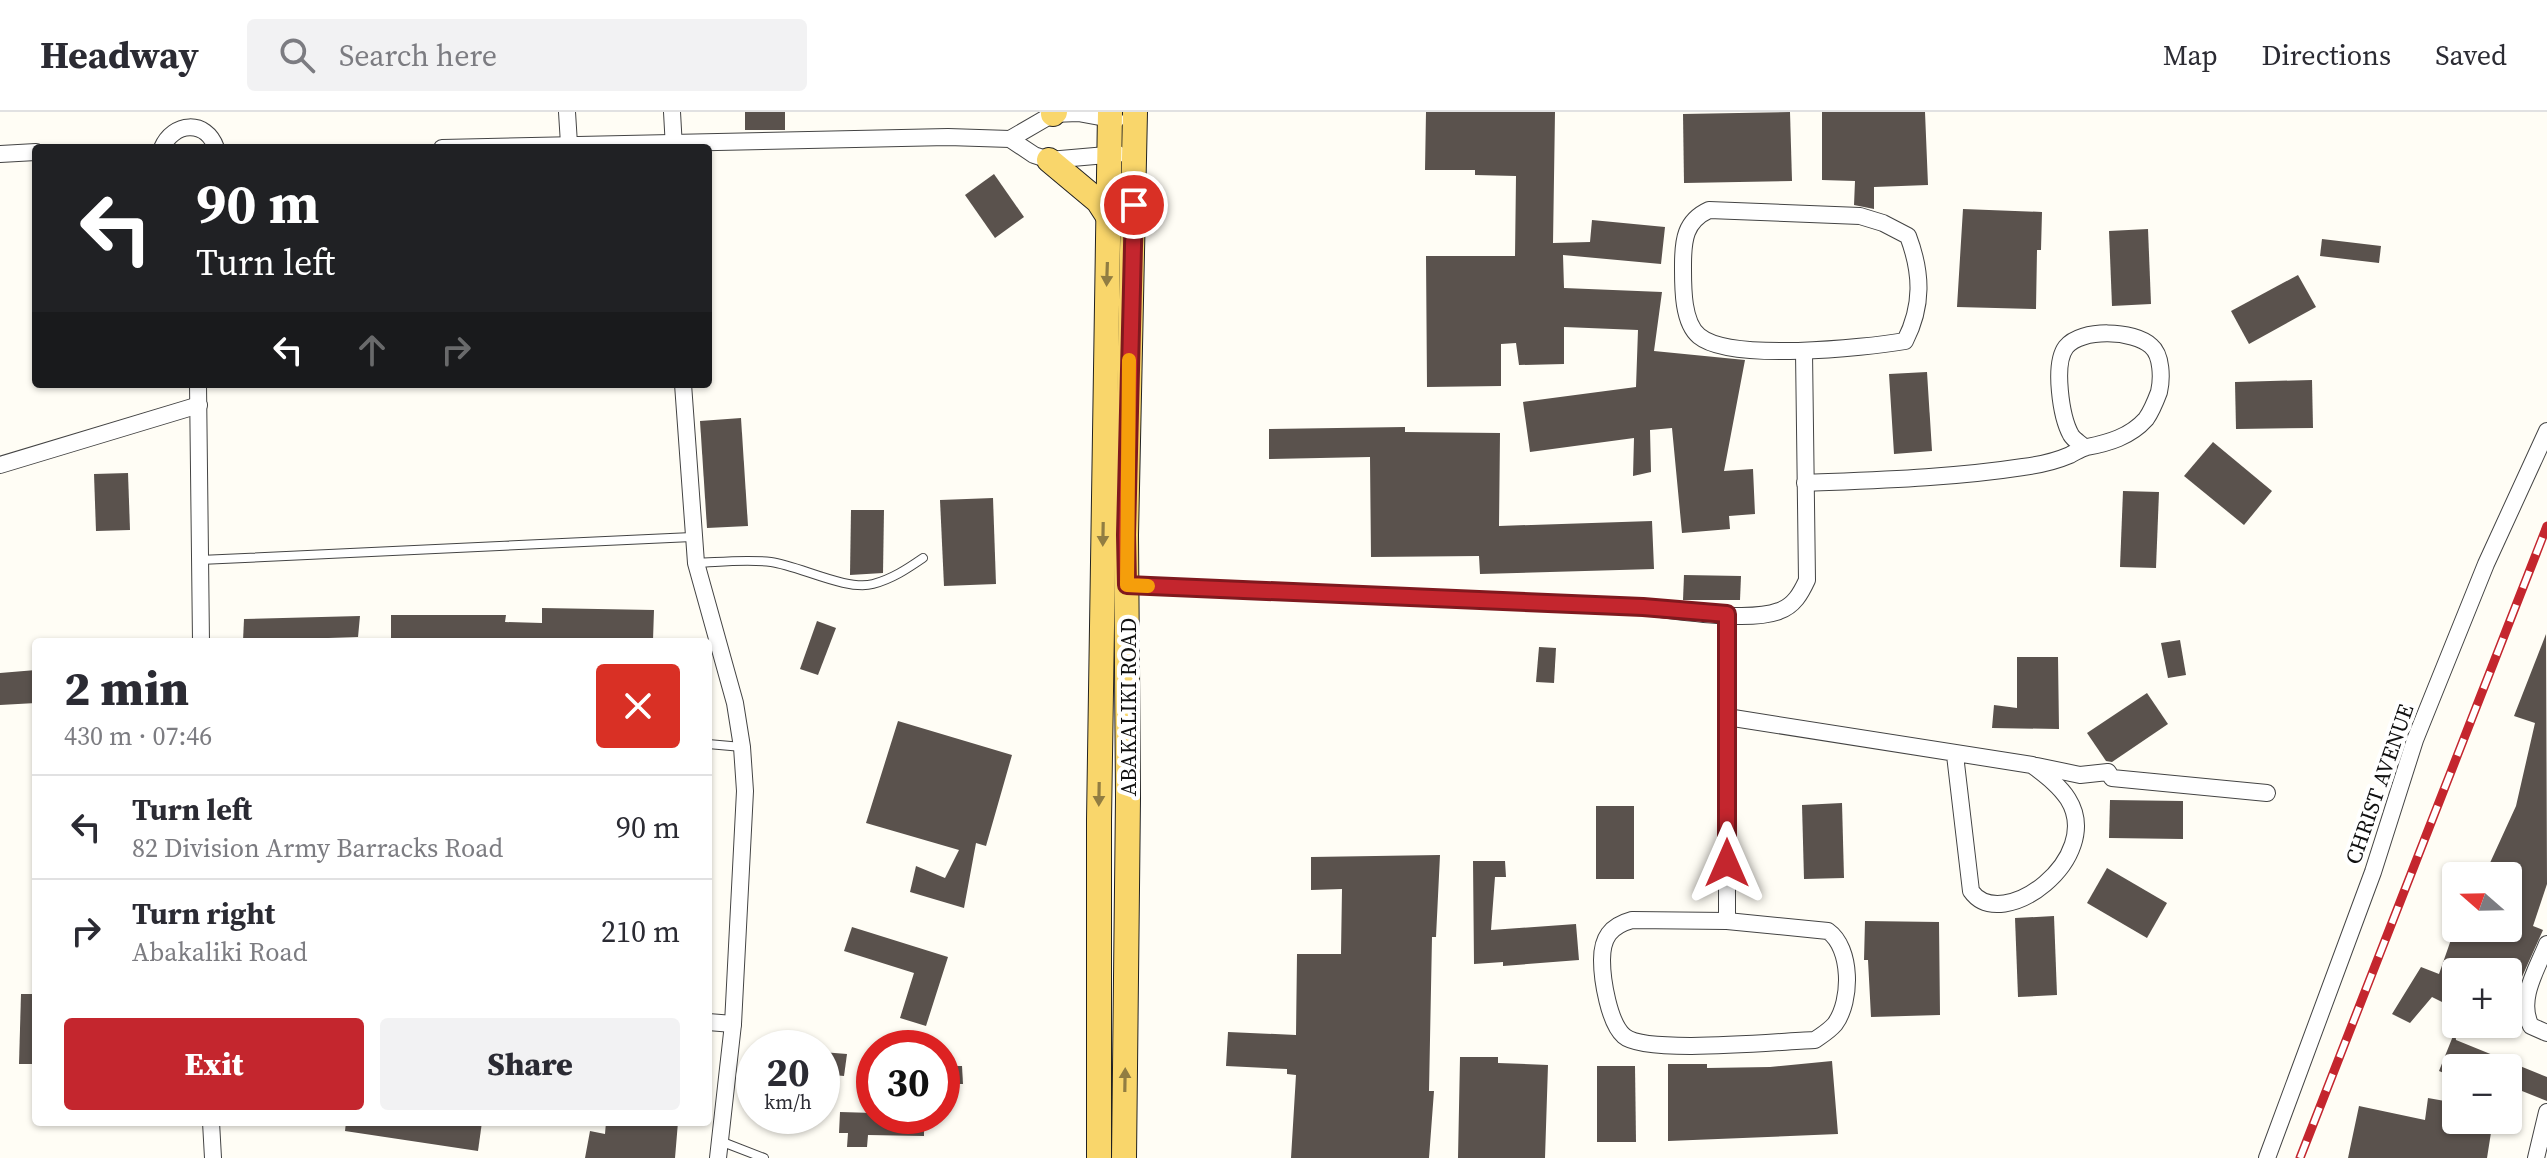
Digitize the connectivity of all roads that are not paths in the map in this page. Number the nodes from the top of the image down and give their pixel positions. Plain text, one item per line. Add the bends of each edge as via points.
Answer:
1 (567, 112) edge
2 (672, 112) edge
3 (1054, 113) edge
4 (1109, 116) edge
5 (1135, 117) edge
6 (192, 119) edge
7 (1010, 139) junction
8 (164, 144) edge
9 (214, 144) edge
10 (569, 144) edge
11 (674, 144) edge
12 (712, 145) edge
13 (32, 152) edge
14 (1133, 153) junction
15 (0, 154) edge
16 (1109, 154) junction
17 (1049, 160) junction
18 (1109, 218) junction
19 (1804, 352) junction
20 (198, 388) edge
21 (683, 388) edge
22 (199, 405) junction
23 (2547, 431) edge
24 (2084, 447) junction
25 (0, 465) edge
26 (1805, 483) junction
27 (692, 537) junction
28 (923, 558) dead end
29 (200, 560) junction
30 (696, 563) junction
31 (1127, 585) junction
32 (1727, 614) junction
33 (201, 638) edge
34 (1727, 717) junction
35 (712, 744) edge
36 (742, 747) junction
37 (1955, 755) junction
38 (2032, 765) junction
39 (2267, 793) dead end
40 (1727, 921) junction
41 (2547, 944) edge
42 (712, 1022) edge
43 (733, 1024) junction
44 (2547, 1033) edge
45 (2547, 1112) edge
46 (211, 1126) edge
47 (719, 1140) junction
48 (2538, 1152) edge
49 (213, 1158) edge
50 (718, 1158) edge
51 (764, 1158) edge
52 (1099, 1158) edge
53 (1124, 1158) edge
54 (2267, 1158) edge

1 - 10 street
2 - 11 street
3 - 4 street
3 - 7 street
4 - 5 street
4 - 16 main road, ABAKALIKI ROAD
5 - 14 main road, ABAKALIKI ROAD
6 - 8 street
6 - 9 street
7 - 12 street
7 - 17 street
13 - 15 street
14 - 16 street
14 - 31 main road, ABAKALIKI ROAD
16 - 17 street
16 - 18 main road, ABAKALIKI ROAD
17 - 18 main road via 1089,193
18 -> 52 main road, ABAKALIKI ROAD
19 - 19 street via 1736,348 1699,336 1686,308 1683,247 1688,226 1697,216 1709,210 1860,216 1908,236 1920,291 1905,341
19 - 26 street
20 - 22 street
21 - 27 street
22 - 25 street
22 - 29 street
23 - 54 street, CHRIST AVENUE via 2415,740 2373,872
24 - 24 street via 2098,447 2126,434 2146,419 2154,404 2161,379 2158,359 2153,347 2136,337 2083,337 2064,349 2062,408 2072,438
24 - 26 street via 2023,467
26 - 32 street via 1807,580 1800,594 1780,611
27 - 29 lane
27 - 30 street
28 - 30 lane via 870,585 769,562
29 - 33 street
30 - 36 street
31 - 32 street
53 -> 31 main road, ABAKALIKI ROAD
32 - 34 street
34 - 37 street
34 - 40 street
35 - 36 lane
36 - 43 street via 745,791
37 - 38 street
37 - 38 street via 1971,891 1975,898 1999,905 2025,897 2055,873 2077,836 2067,798
38 - 39 street via 2080,775 2108,772 2112,778
40 - 40 street via 1632,920 1608,934 1602,964 1611,1013 1624,1036 1648,1045 1815,1040 1835,1024 1845,1000 1846,959 1835,936
41 - 44 street via 2525,1016 2531,1026
42 - 43 street
43 - 47 street
45 - 48 street
46 - 49 street
47 - 50 street
47 - 51 lane

